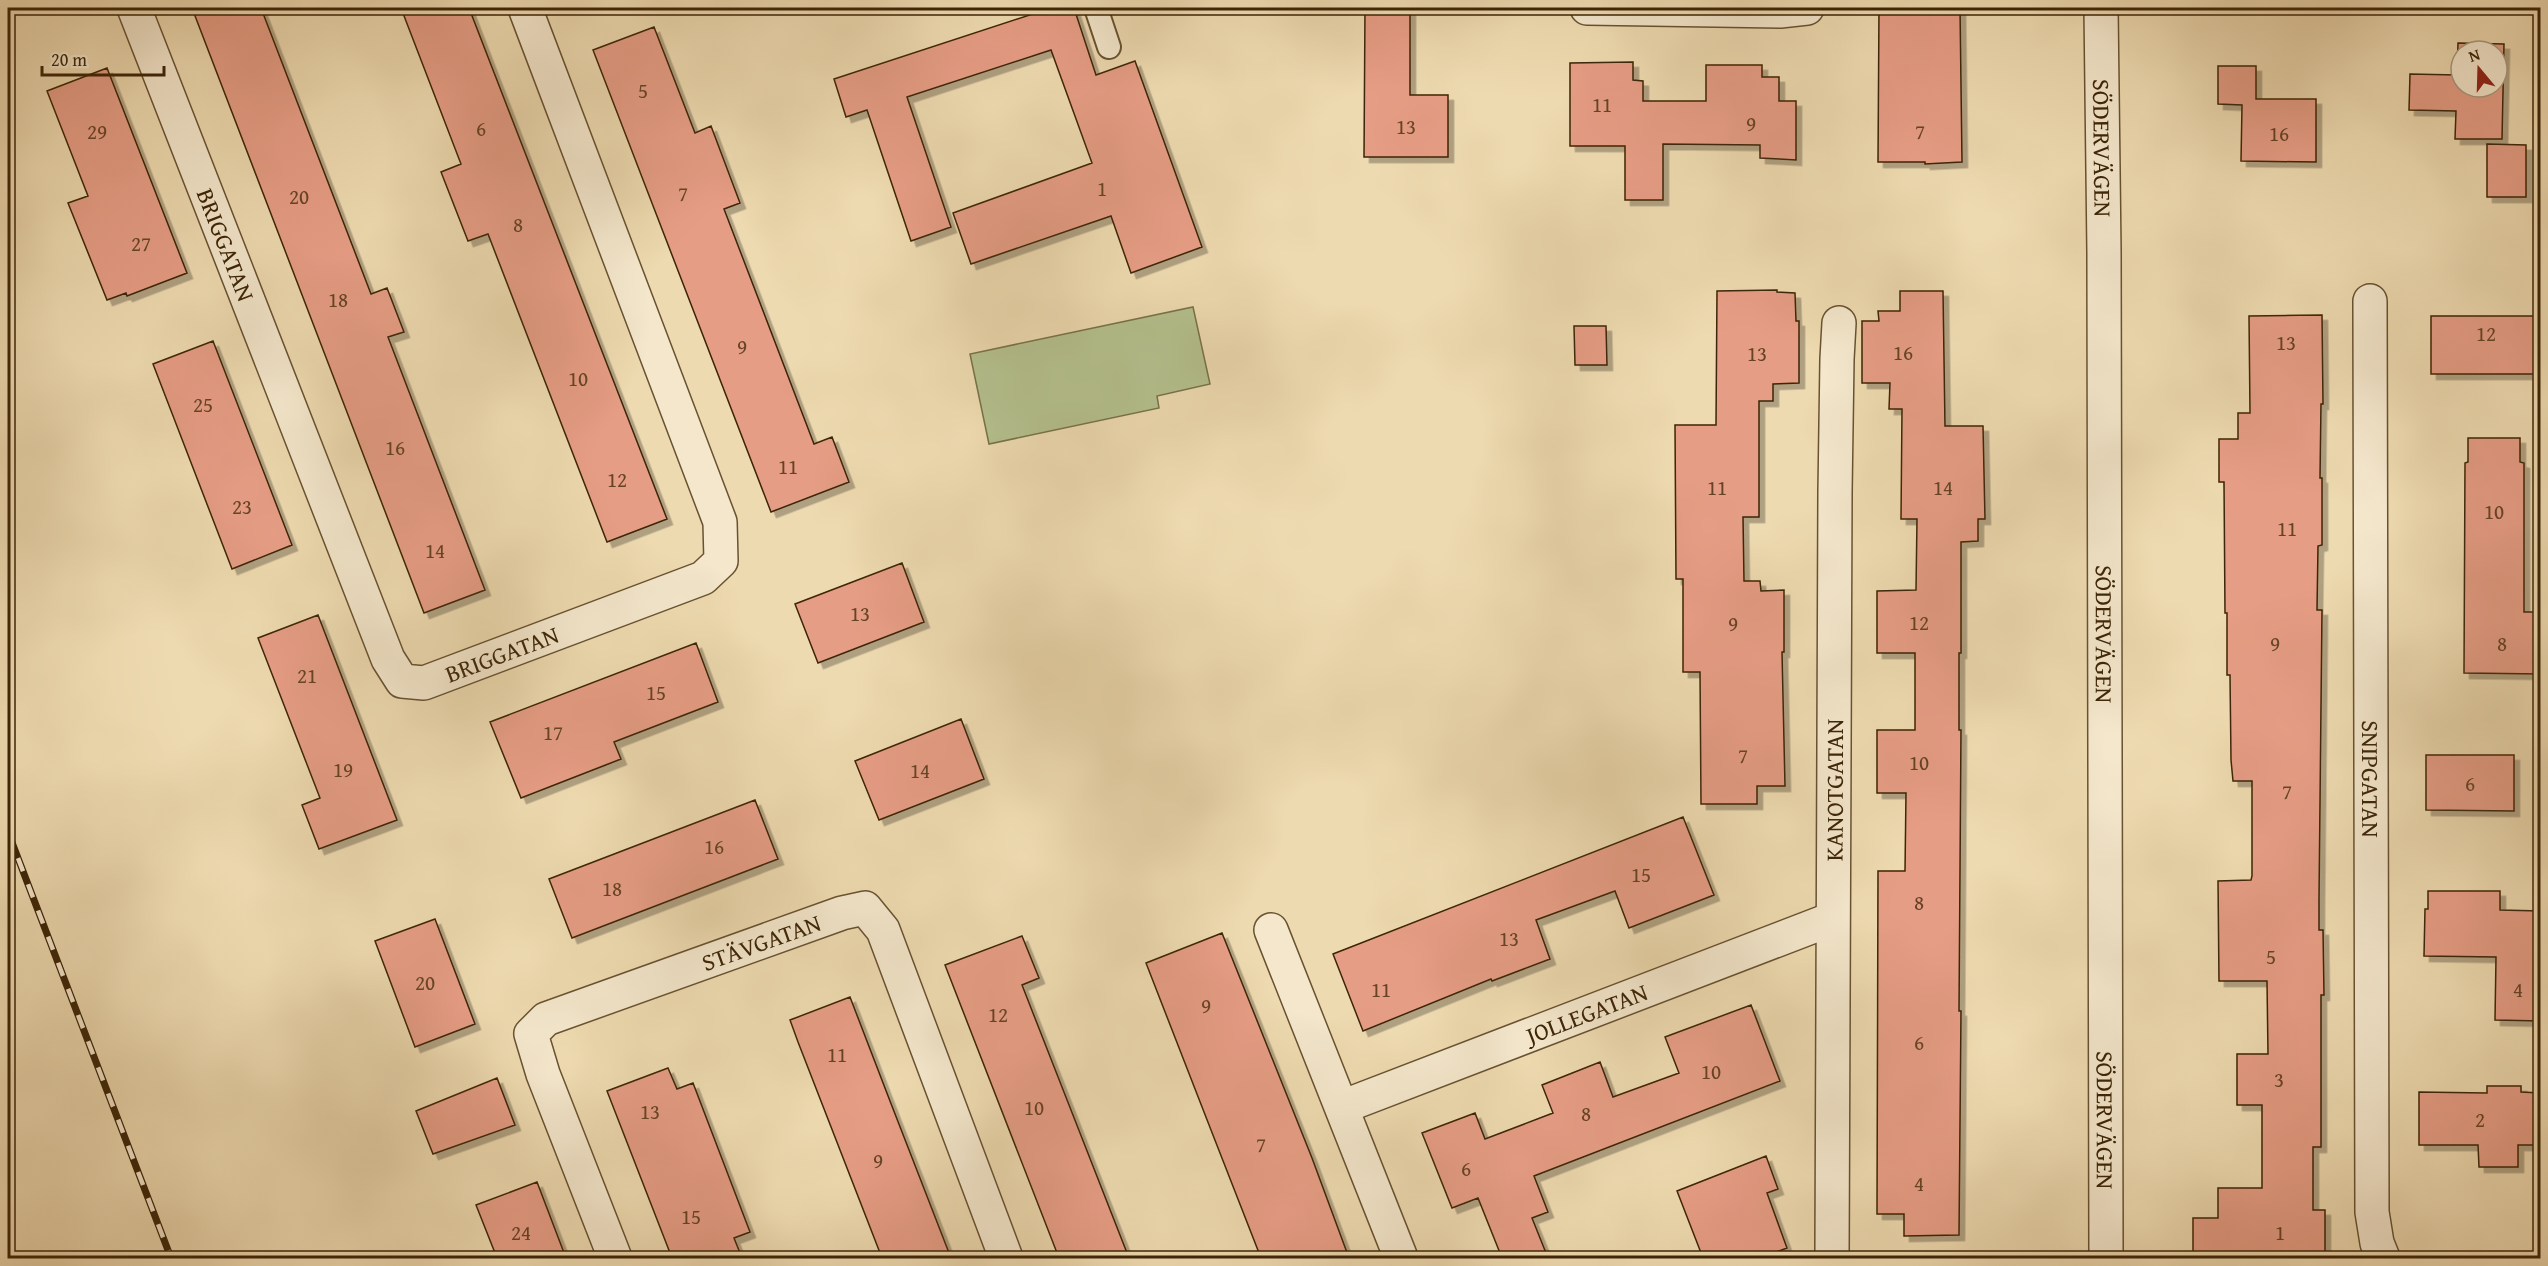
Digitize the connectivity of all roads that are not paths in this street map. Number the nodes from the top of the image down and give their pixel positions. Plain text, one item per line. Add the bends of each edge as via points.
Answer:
1 (134, 8) edge
2 (525, 8) edge
3 (1096, 8) edge
4 (1587, 8) edge
5 (1807, 8) edge
6 (2101, 8) edge
7 (1110, 47) dead end
8 (2370, 301) dead end
9 (1839, 323) dead end
10 (1832, 919) junction
11 (1271, 930) dead end
12 (1342, 1107) junction
13 (615, 1258) edge
14 (1006, 1258) edge
15 (1401, 1258) edge
16 (1832, 1258) edge
17 (2106, 1258) edge
18 (2383, 1258) edge

1 - 2 street, BRIGGATAN via 388,659 402,681 424,683 703,578 721,561 720,522
3 - 7 lane
4 - 5 street
6 - 17 street, SÖDERVÄGEN
8 - 18 street, SNIPGATAN via 2372,1212
9 - 10 street, KANOTGATAN
10 - 12 street, JOLLEGATAN
10 - 16 street, KANOTGATAN
11 - 12 street
12 - 15 street
13 - 14 street, STÄVGATAN via 531,1034 546,1019 865,908 883,930

